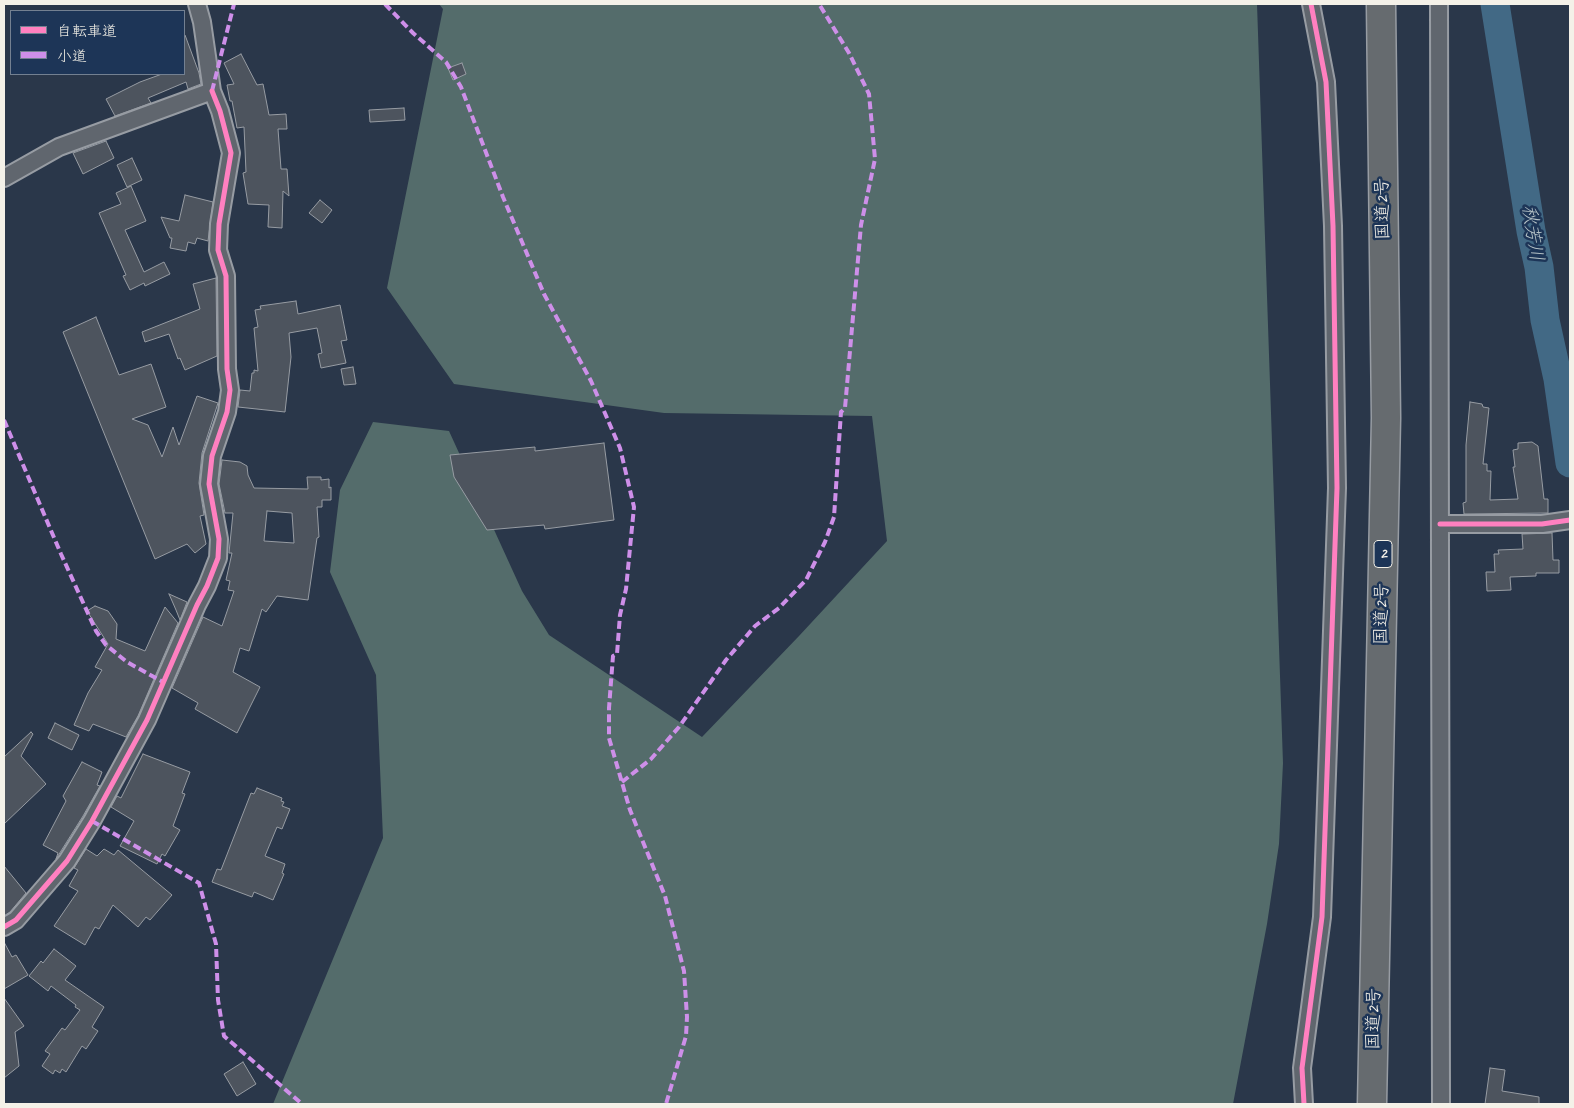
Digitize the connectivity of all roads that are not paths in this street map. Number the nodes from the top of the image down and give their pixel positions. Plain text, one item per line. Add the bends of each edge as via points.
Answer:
1 (197, 4) edge
2 (1311, 4) edge
3 (1381, 4) edge
4 (1439, 4) edge
5 (212, 91) junction
6 (4, 178) edge
7 (1570, 520) edge
8 (1440, 524) junction
9 (4, 927) edge
10 (1304, 1104) edge
11 (1372, 1104) edge
12 (1441, 1104) edge

1 - 5 street
2 - 10 street via 1326,82 1334,226 1337,488 1322,916 1302,1068
3 - 11 highway, 国道2号 / 2 via 1386,418
4 - 8 street
5 - 6 street via 59,147
5 - 9 street via 230,153 218,250 226,276 230,390 227,412 212,456 209,484 218,558 147,720 96,813 68,861 16,920
7 - 8 street via 1542,524
8 - 12 street

